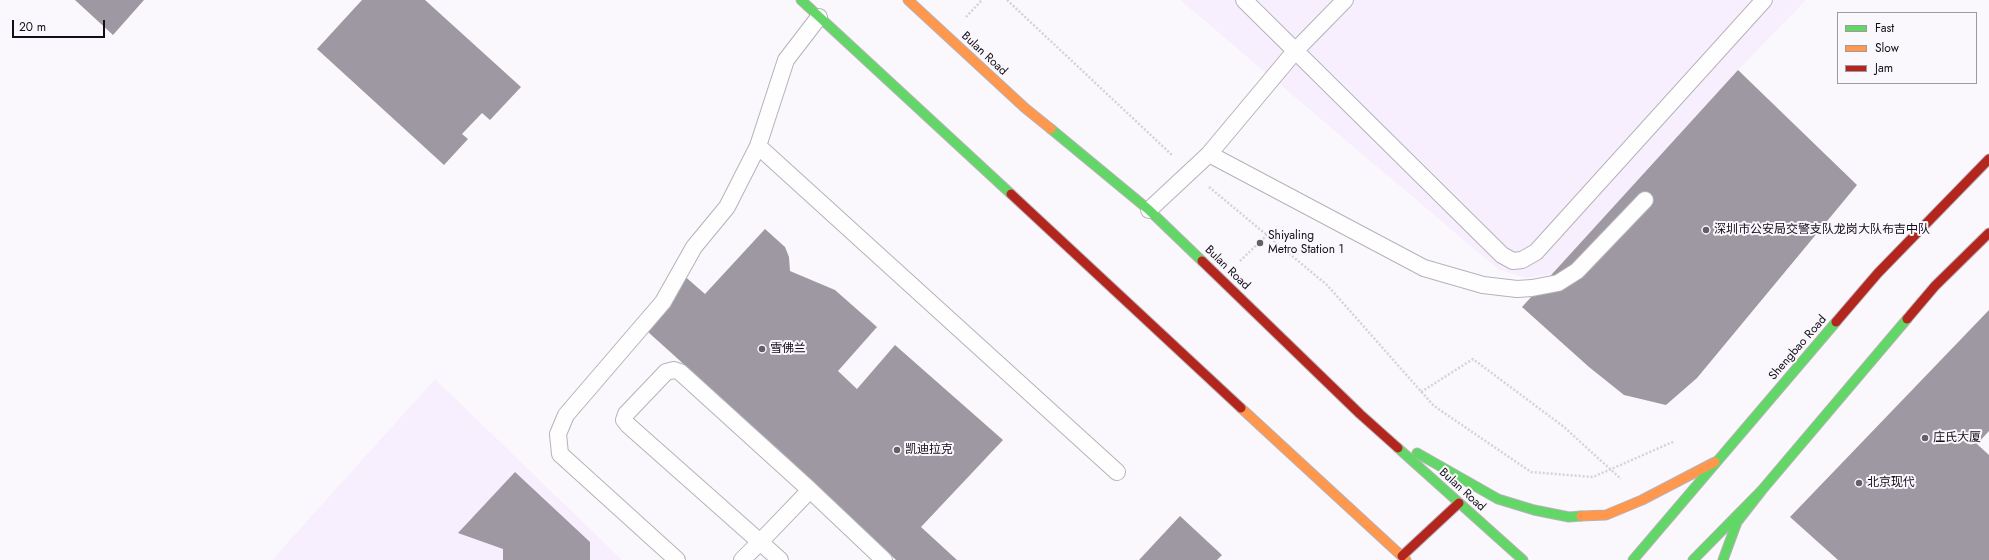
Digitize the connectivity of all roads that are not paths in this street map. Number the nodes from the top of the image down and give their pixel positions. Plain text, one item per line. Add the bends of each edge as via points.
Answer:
1 (801, 0) edge
2 (908, 0) edge
3 (1244, 0) edge
4 (1345, 0) edge
5 (1764, 0) edge
6 (820, 17) junction
7 (1296, 50) junction
8 (758, 146) junction
9 (1209, 154) junction
10 (1989, 159) edge
11 (1645, 200) dead end
12 (1149, 210) junction
13 (1989, 232) edge
14 (1380, 433) junction
15 (1715, 462) junction
16 (1117, 472) dead end
17 (810, 490) junction
18 (1762, 490) junction
19 (1459, 503) junction
20 (1374, 529) junction
21 (760, 542) junction
22 (1387, 554) dead end
23 (1404, 558) edge
24 (677, 560) edge
25 (742, 560) edge
26 (780, 560) edge
27 (884, 560) edge
28 (1523, 560) edge
29 (1633, 560) edge
30 (1693, 560) edge
31 (1723, 560) edge

1 - 6 main road
2 - 12 main road, Bulan Road via 1025,108
3 - 7 lane
4 - 7 lane
5 - 7 lane via 1536,252 1522,260 1502,255
6 - 8 lane via 786,60
6 - 20 main road
7 - 9 lane
8 - 16 lane
8 - 24 lane via 727,207 694,247 663,302 566,415 558,434 560,454
9 - 11 lane via 1424,268 1482,285 1517,289 1558,283 1577,271
9 - 12 lane
10 - 15 main road, Shengbao Road via 1878,273
12 - 14 main road, Bulan Road
13 - 18 main road via 1935,286
14 - 15 main road via 1498,499 1569,517 1606,515 1642,500
14 - 19 main road, Bulan Road
15 - 29 main road, Shengbao Road
17 - 21 lane
17 - 21 lane via 680,372 666,372 626,414 624,420
17 - 27 lane
18 - 30 main road
18 - 31 main road via 1737,522
19 - 23 main road
19 - 28 main road, Bulan Road
20 - 22 main road
20 - 23 main road
21 - 25 lane
21 - 26 lane

